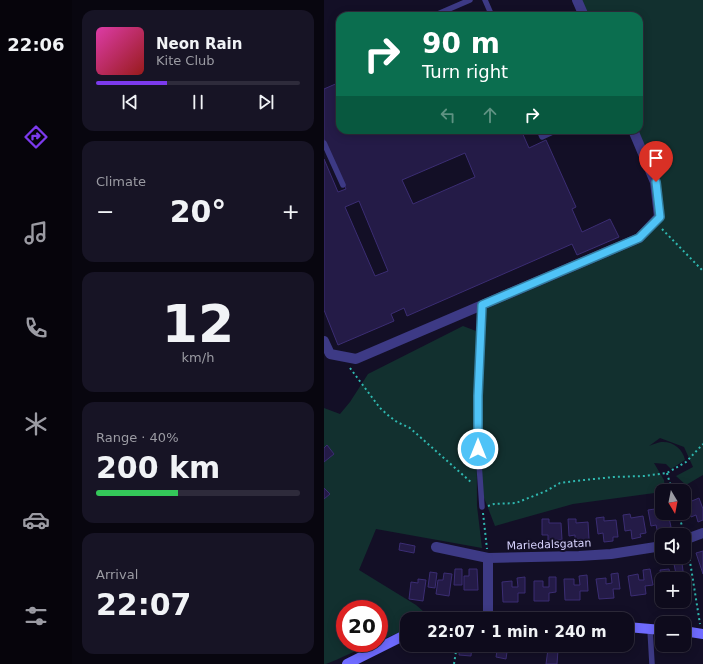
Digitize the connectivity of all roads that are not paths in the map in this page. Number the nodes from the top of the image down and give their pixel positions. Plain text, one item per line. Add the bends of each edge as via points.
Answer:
1 (470, 0) edge
2 (485, 0) edge
3 (577, 0) edge
4 (442, 12) edge
5 (490, 12) edge
6 (582, 12) edge
7 (635, 134) edge
8 (324, 143) edge
9 (343, 185) dead end
10 (482, 305) junction
11 (324, 341) edge
12 (482, 508) road end
13 (703, 533) edge
14 (691, 538) edge
15 (436, 547) dead end
16 (655, 547) edge
17 (488, 558) junction
18 (488, 612) edge
19 (634, 628) edge
20 (650, 629) junction
21 (655, 629) edge
22 (702, 630) edge
23 (691, 631) edge
24 (400, 638) edge
25 (347, 664) edge
26 (652, 664) edge

1 - 4 lane
2 - 5 lane
3 - 6 street
7 - 10 street via 656,182 660,217 639,238
8 - 9 lane
10 - 11 street via 356,359 330,354
10 - 12 lane via 478,396
13 - 14 street
15 - 17 street, Mariedalsgatan
16 - 17 street, Mariedalsgatan via 579,556
17 - 18 street
19 - 20 street
20 - 21 street
20 - 26 lane
22 - 23 street
24 - 25 street

